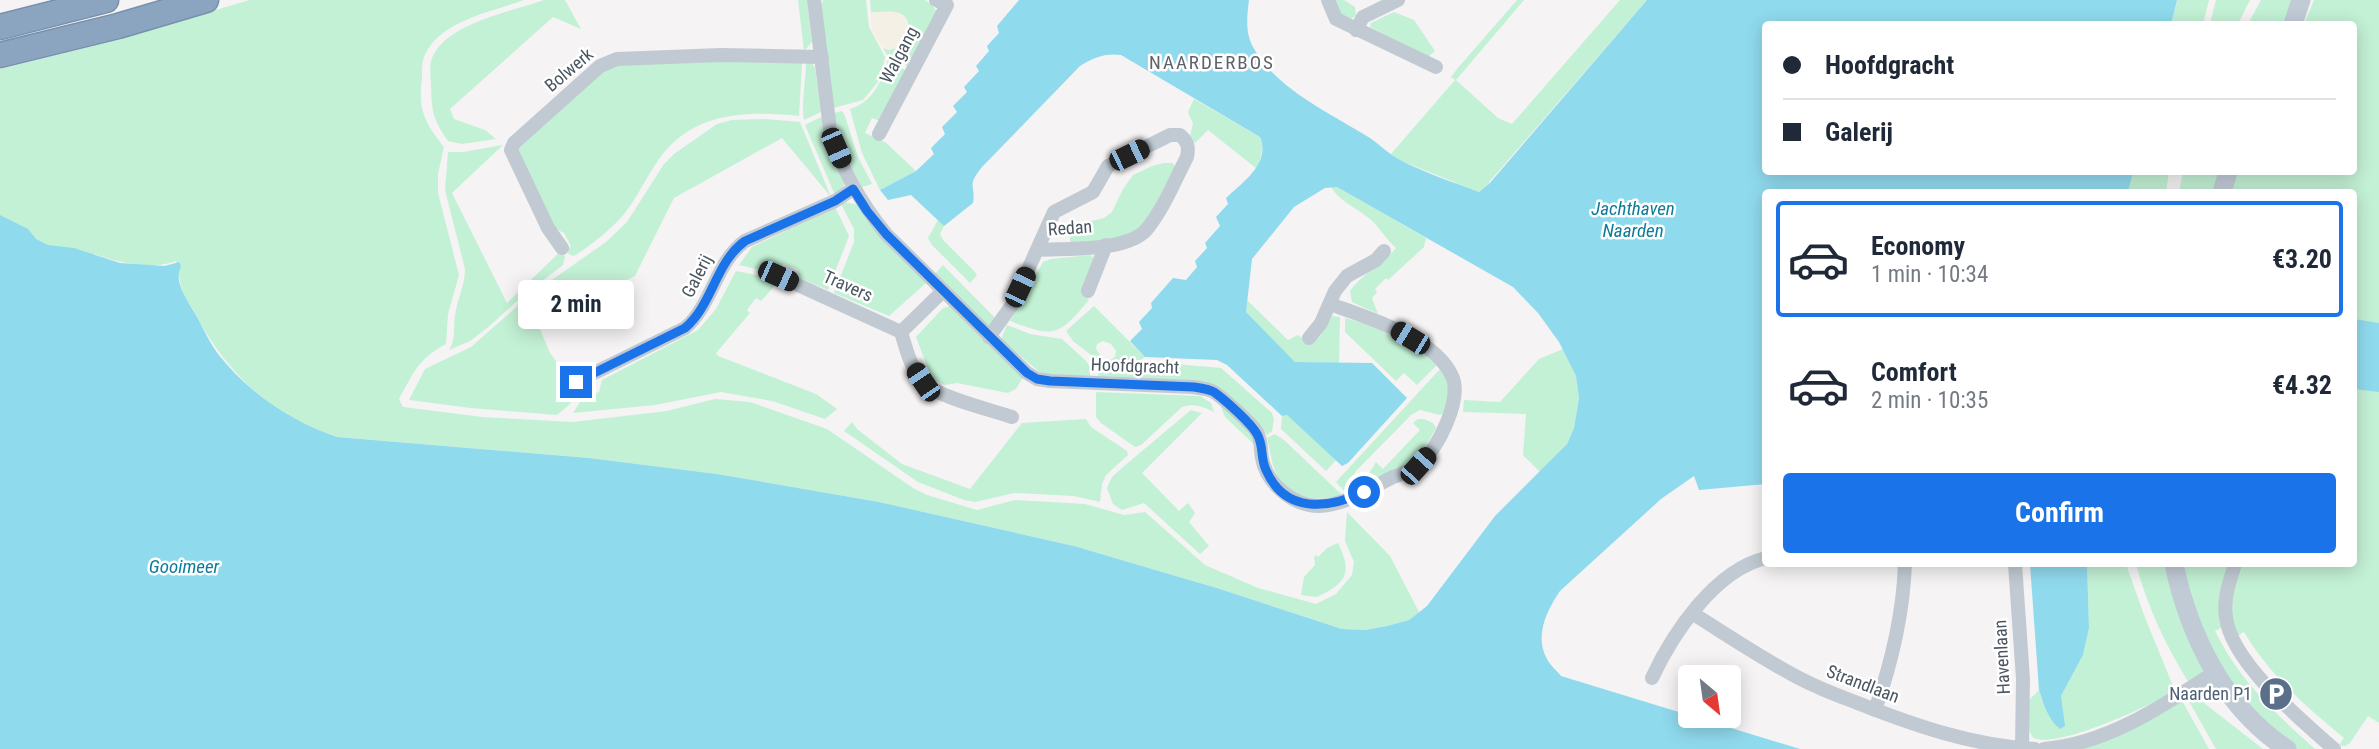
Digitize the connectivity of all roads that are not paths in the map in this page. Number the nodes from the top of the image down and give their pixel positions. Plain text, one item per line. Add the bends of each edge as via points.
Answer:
1 (106, 0) edge
2 (206, 0) edge
3 (814, 0) edge
4 (936, 0) edge
5 (1328, 0) edge
6 (1398, 0) edge
7 (2301, 0) edge
8 (2294, 21) edge
9 (0, 27) edge
10 (1356, 30) junction
11 (0, 55) edge
12 (822, 57) junction
13 (1436, 67) dead end
14 (879, 134) dead end
15 (853, 189) junction
16 (1106, 245) junction
17 (562, 248) dead end
18 (1037, 250) junction
19 (1384, 251) dead end
20 (778, 276) dead end
21 (943, 291) junction
22 (1088, 291) dead end
23 (1330, 304) junction
24 (901, 332) junction
25 (989, 337) junction
26 (1309, 338) dead end
27 (576, 382) dead end
28 (1012, 417) dead end
29 (1762, 559) edge
30 (1905, 567) edge
31 (2015, 567) edge
32 (2175, 567) edge
33 (2234, 567) edge
34 (1692, 613) junction
35 (2216, 672) junction
36 (1653, 678) dead end
37 (1875, 710) junction
38 (2022, 748) edge
39 (2035, 749) edge
40 (2044, 749) edge
41 (2287, 749) edge
42 (2334, 749) edge

1 - 9 highway
2 - 11 highway
3 - 12 street, Hoofdgracht
4 - 14 street, Walgang via 947,5
5 - 10 street via 1336,19
6 - 10 street via 1363,17
7 - 8 main road
10 - 13 street
12 - 15 street, Hoofdgracht via 830,129
12 - 17 street, Bolwerk via 617,59 600,66 514,143 512,150
15 - 21 street, Hoofdgracht via 886,234
15 - 27 street, Galerij via 745,241 725,261 705,304 685,328
16 - 18 street, Redan
16 - 18 street, Redan via 1132,240 1146,230 1187,157 1189,148 1180,135 1170,135 1108,166 1093,192 1054,212
16 - 22 street, Redan
18 - 25 street, Redan via 1012,305
19 - 23 street via 1347,276
20 - 24 street, Travers
21 - 24 street
21 - 25 street, Hoofdgracht
23 - 25 street, Hoofdgracht via 1390,326 1429,350 1448,369 1456,388 1438,441 1418,466 1354,496 1317,506 1293,498 1274,483 1266,471 1256,430 1212,390 1037,379
23 - 26 street
24 - 28 street via 923,382
29 - 34 street via 1731,576
30 - 37 street via 1896,638
31 - 38 street, Havenlaan via 2023,679
32 - 35 main road via 2188,618
33 - 42 street via 2225,607 2233,638 2284,704
34 - 36 street
34 - 37 street, Strandlaan via 1799,678
35 - 40 street via 2110,732
35 - 41 main road via 2254,721
37 - 38 street, Strandlaan via 1961,738
38 - 39 street, Strandlaan

